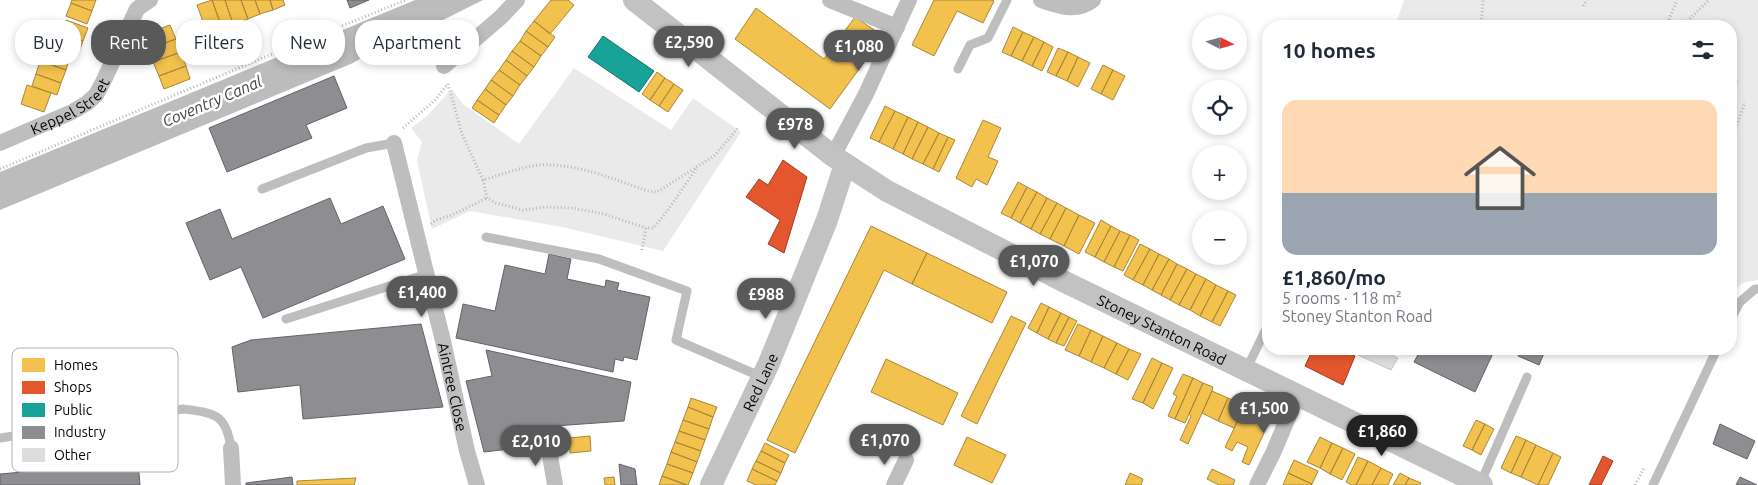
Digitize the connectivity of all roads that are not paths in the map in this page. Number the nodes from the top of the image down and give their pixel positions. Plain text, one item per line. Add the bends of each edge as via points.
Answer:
1 (150, 0) edge
2 (517, 0) edge
3 (634, 0) edge
4 (830, 0) edge
5 (909, 0) edge
6 (1008, 0) edge
7 (1041, 0) edge
8 (1093, 0) edge
9 (897, 27) junction
10 (444, 66) road end
11 (958, 69) dead end
12 (0, 143) edge
13 (394, 143) joint
14 (839, 160) junction
15 (262, 189) dead end
16 (486, 237) dead end
17 (427, 274) junction
18 (1758, 289) edge
19 (1737, 308) edge
20 (286, 319) dead end
21 (1262, 337) edge
22 (1714, 355) edge
23 (1246, 370) junction
24 (762, 377) junction
25 (1527, 378) dead end
26 (1297, 396) junction
27 (178, 410) edge
28 (548, 444) dead end
29 (231, 448) joint
30 (906, 460) dead end
31 (1481, 484) edge
32 (233, 485) edge
33 (477, 485) edge
34 (555, 485) edge
35 (711, 485) edge
36 (894, 485) edge
37 (1257, 485) edge
38 (1653, 485) edge

1 - 12 street, Keppel Street via 137,9 103,82 88,103
2 - 10 street
3 - 14 main road, Stoney Stanton Road
4 - 9 street
5 - 9 street
6 - 11 lane via 988,38 970,45
7 - 8 street via 1077,8
9 - 14 street
13 - 15 lane via 366,148
13 - 17 street, Aintree Close
14 - 23 main road, Stoney Stanton Road via 888,191 1062,281
14 - 24 main road, Red Lane via 827,220
16 - 24 lane via 599,259 687,291 676,340
17 - 20 lane
17 - 33 street, Aintree Close
18 - 19 lane
21 - 23 lane
22 - 38 lane
23 - 26 main road, Stoney Stanton Road
24 - 35 main road, Red Lane
25 - 31 lane
26 - 31 main road, Stoney Stanton Road
26 - 37 street
27 - 29 lane via 207,412 224,422
28 - 34 street
29 - 32 street
30 - 36 street

